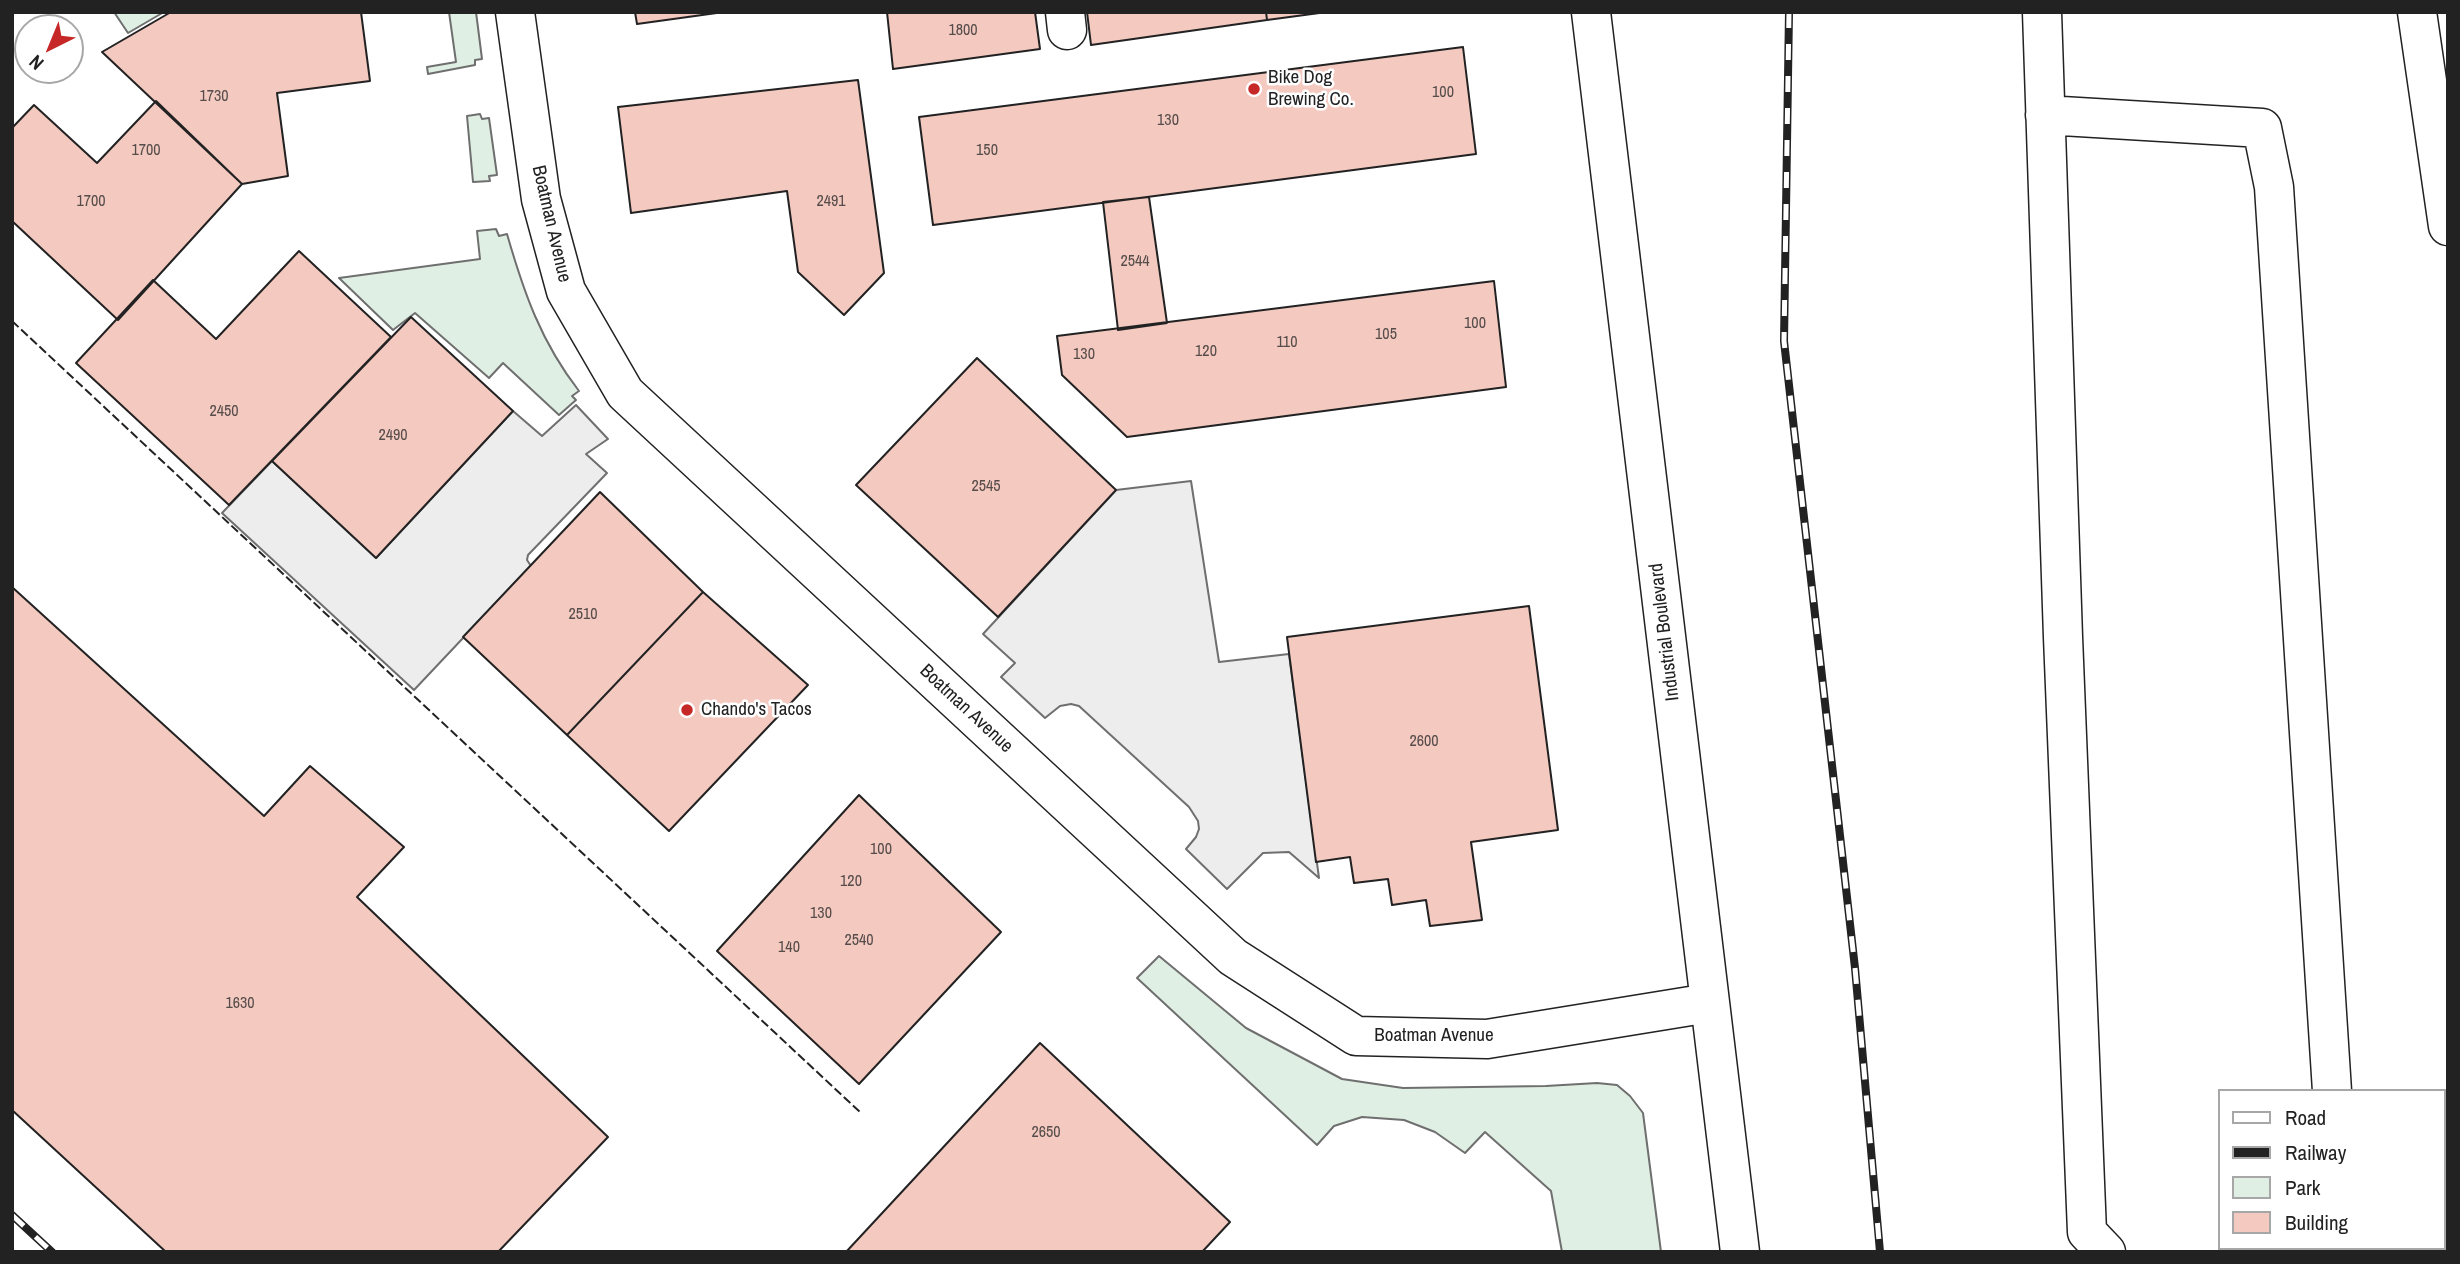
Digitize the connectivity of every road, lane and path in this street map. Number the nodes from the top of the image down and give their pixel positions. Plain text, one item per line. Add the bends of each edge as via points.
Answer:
1 (515, 12) edge
2 (1591, 12) edge
3 (2042, 12) edge
4 (2417, 12) edge
5 (2045, 115) junction
6 (2448, 226) edge
7 (1709, 1003) junction
8 (2332, 1089) edge
9 (1740, 1252) edge
10 (2106, 1252) edge

1 - 7 street, Boatman Avenue via 541,199 566,291 625,393 1233,957 1356,1036 1487,1039
2 - 7 street, Industrial Boulevard
3 - 5 street
4 - 6 street
5 - 8 street via 2262,128 2274,187
5 - 10 street via 2087,1232
7 - 9 street, Industrial Boulevard

